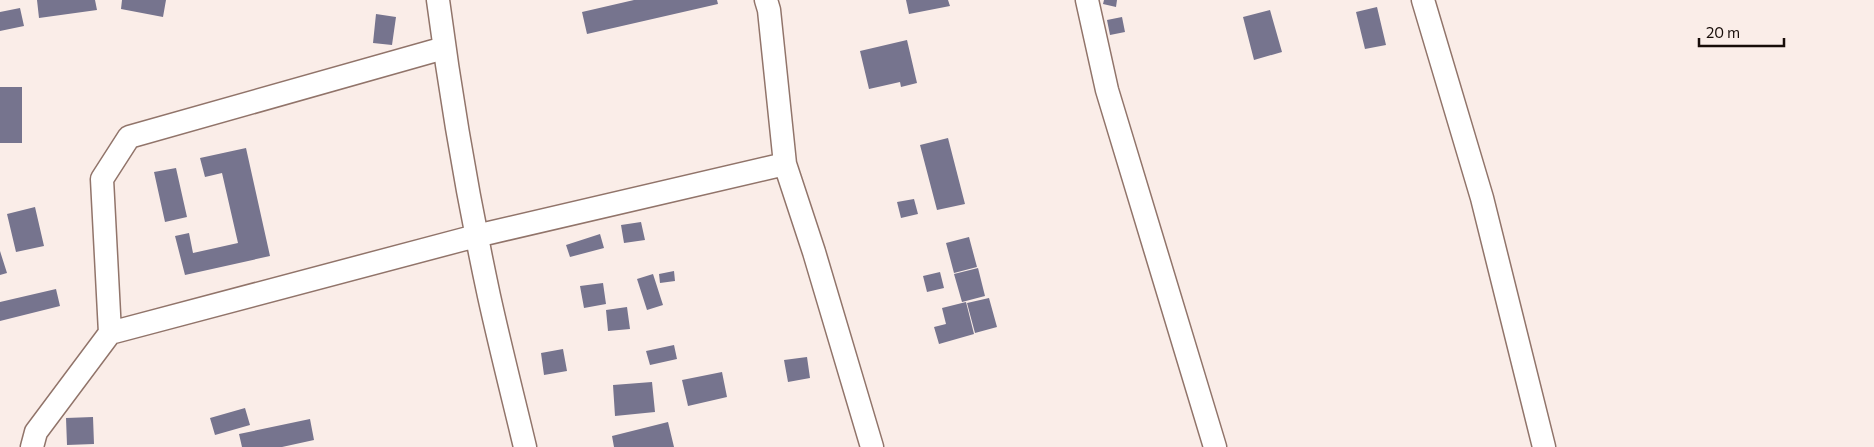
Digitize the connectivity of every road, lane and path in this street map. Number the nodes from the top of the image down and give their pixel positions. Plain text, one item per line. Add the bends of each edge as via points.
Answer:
1 (438, 0) edge
2 (766, 0) edge
3 (1087, 0) edge
4 (1423, 0) edge
5 (444, 48) junction
6 (784, 164) junction
7 (476, 236) junction
8 (110, 333) junction
9 (32, 447) edge
10 (525, 447) edge
11 (872, 447) edge
12 (1215, 447) edge
13 (1544, 447) edge

1 - 5 street
2 - 6 street
3 - 12 street via 1107,90
4 - 13 street via 1482,198
5 - 7 street
5 - 8 street via 129,137 102,179
6 - 7 street
6 - 11 street via 814,252
7 - 8 street
7 - 10 street
8 - 9 street via 36,432

